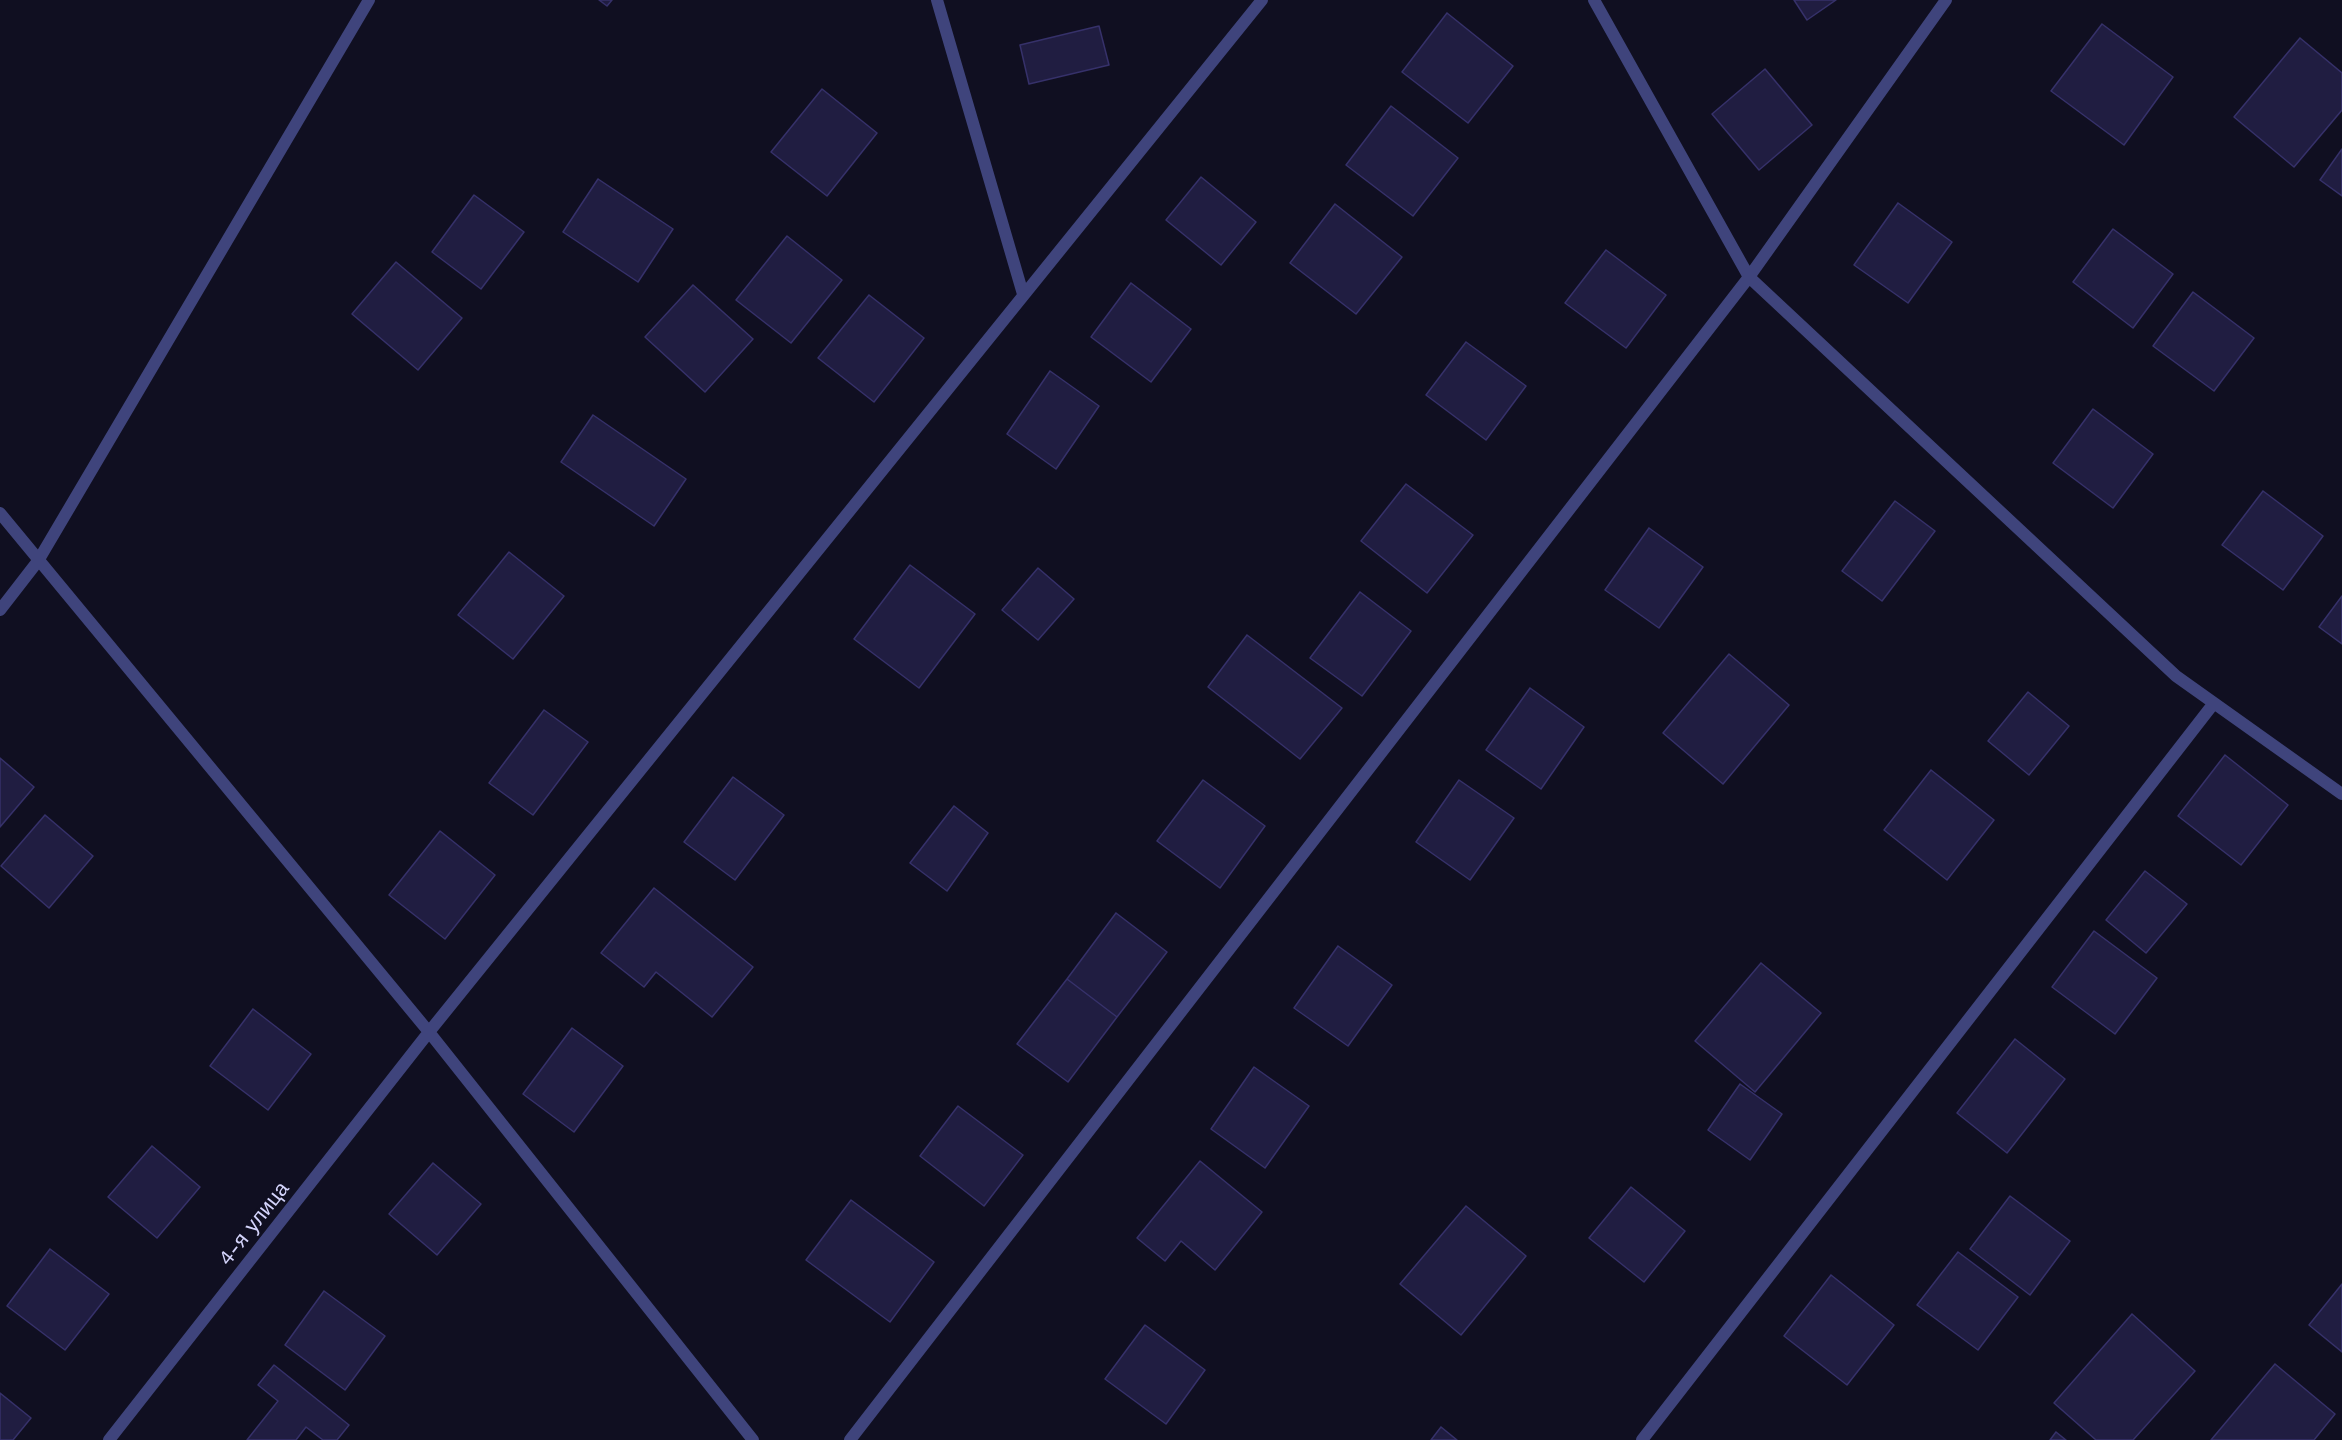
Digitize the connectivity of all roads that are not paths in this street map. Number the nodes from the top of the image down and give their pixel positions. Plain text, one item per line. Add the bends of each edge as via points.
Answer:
1 (369, 0) edge
2 (937, 0) edge
3 (1262, 0) edge
4 (1594, 0) edge
5 (1946, 0) edge
6 (1749, 277) junction
7 (1023, 294) junction
8 (0, 513) edge
9 (39, 561) junction
10 (0, 610) edge
11 (2214, 703) junction
12 (2342, 794) edge
13 (429, 1032) junction
14 (109, 1440) edge
15 (753, 1440) edge
16 (850, 1440) edge
17 (1642, 1440) edge

1 - 9 street
2 - 7 street
3 - 7 street, 4-я улица
4 - 6 street
5 - 6 street
6 - 11 street via 2176,676
6 - 16 street
7 - 13 street, 4-я улица
8 - 9 street
9 - 10 street
9 - 13 street
11 - 12 street
11 - 17 street
13 - 14 street, 4-я улица
13 - 15 street

